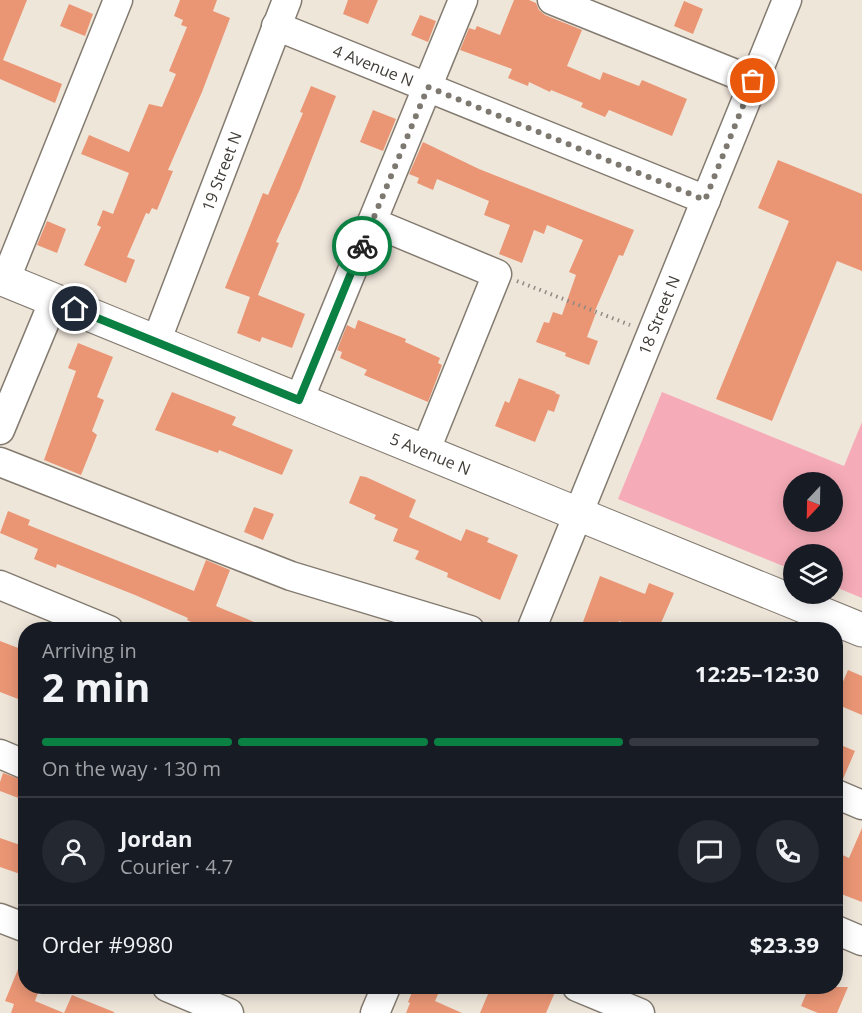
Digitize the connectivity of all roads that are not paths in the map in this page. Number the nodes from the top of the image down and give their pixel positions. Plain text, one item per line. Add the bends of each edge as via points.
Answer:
1 (118, 0) edge
2 (463, 0) edge
3 (552, 0) edge
4 (787, 0) edge
5 (281, 13) edge
6 (753, 81) junction
7 (428, 87) junction
8 (705, 200) junction
9 (372, 222) junction
10 (3, 280) edge
11 (54, 300) junction
12 (156, 342) junction
13 (299, 400) junction
14 (0, 430) edge
15 (425, 452) junction
16 (0, 462) edge
17 (578, 514) junction
18 (0, 585) edge
19 (90, 622) edge
20 (443, 622) edge
21 (534, 622) edge
22 (842, 622) edge
23 (843, 622) edge
24 (862, 630) edge
25 (0, 754) edge
26 (18, 762) edge
27 (843, 797) edge
28 (862, 805) edge
29 (0, 918) edge
30 (18, 925) edge
31 (843, 933) edge
32 (862, 941) edge
33 (184, 994) edge
34 (383, 994) edge
35 (594, 994) edge
36 (229, 1013) edge
37 (375, 1013) edge
38 (640, 1013) edge

1 - 10 street
2 - 7 street
3 - 6 street
4 - 6 street, 18 Street N
5 - 7 street, 4 Avenue N
5 - 12 street, 19 Street N
6 - 8 street, 18 Street N
7 - 8 street, 4 Avenue N
7 - 9 street
8 - 17 street, 18 Street N
9 - 13 street
9 - 15 street via 497,274
10 - 11 main road, 5 Avenue N
11 - 12 main road, 5 Avenue N
11 - 14 street
12 - 13 main road, 5 Avenue N
13 - 15 main road, 5 Avenue N
15 - 17 main road, 5 Avenue N
16 - 20 street via 291,576
17 - 21 street, 18 Street N
17 - 22 main road, 5 Avenue N
18 - 19 street
23 - 24 main road, 5 Avenue N
25 - 26 street
27 - 28 street
29 - 30 street
31 - 32 street
33 - 36 street
34 - 37 street
35 - 38 street

